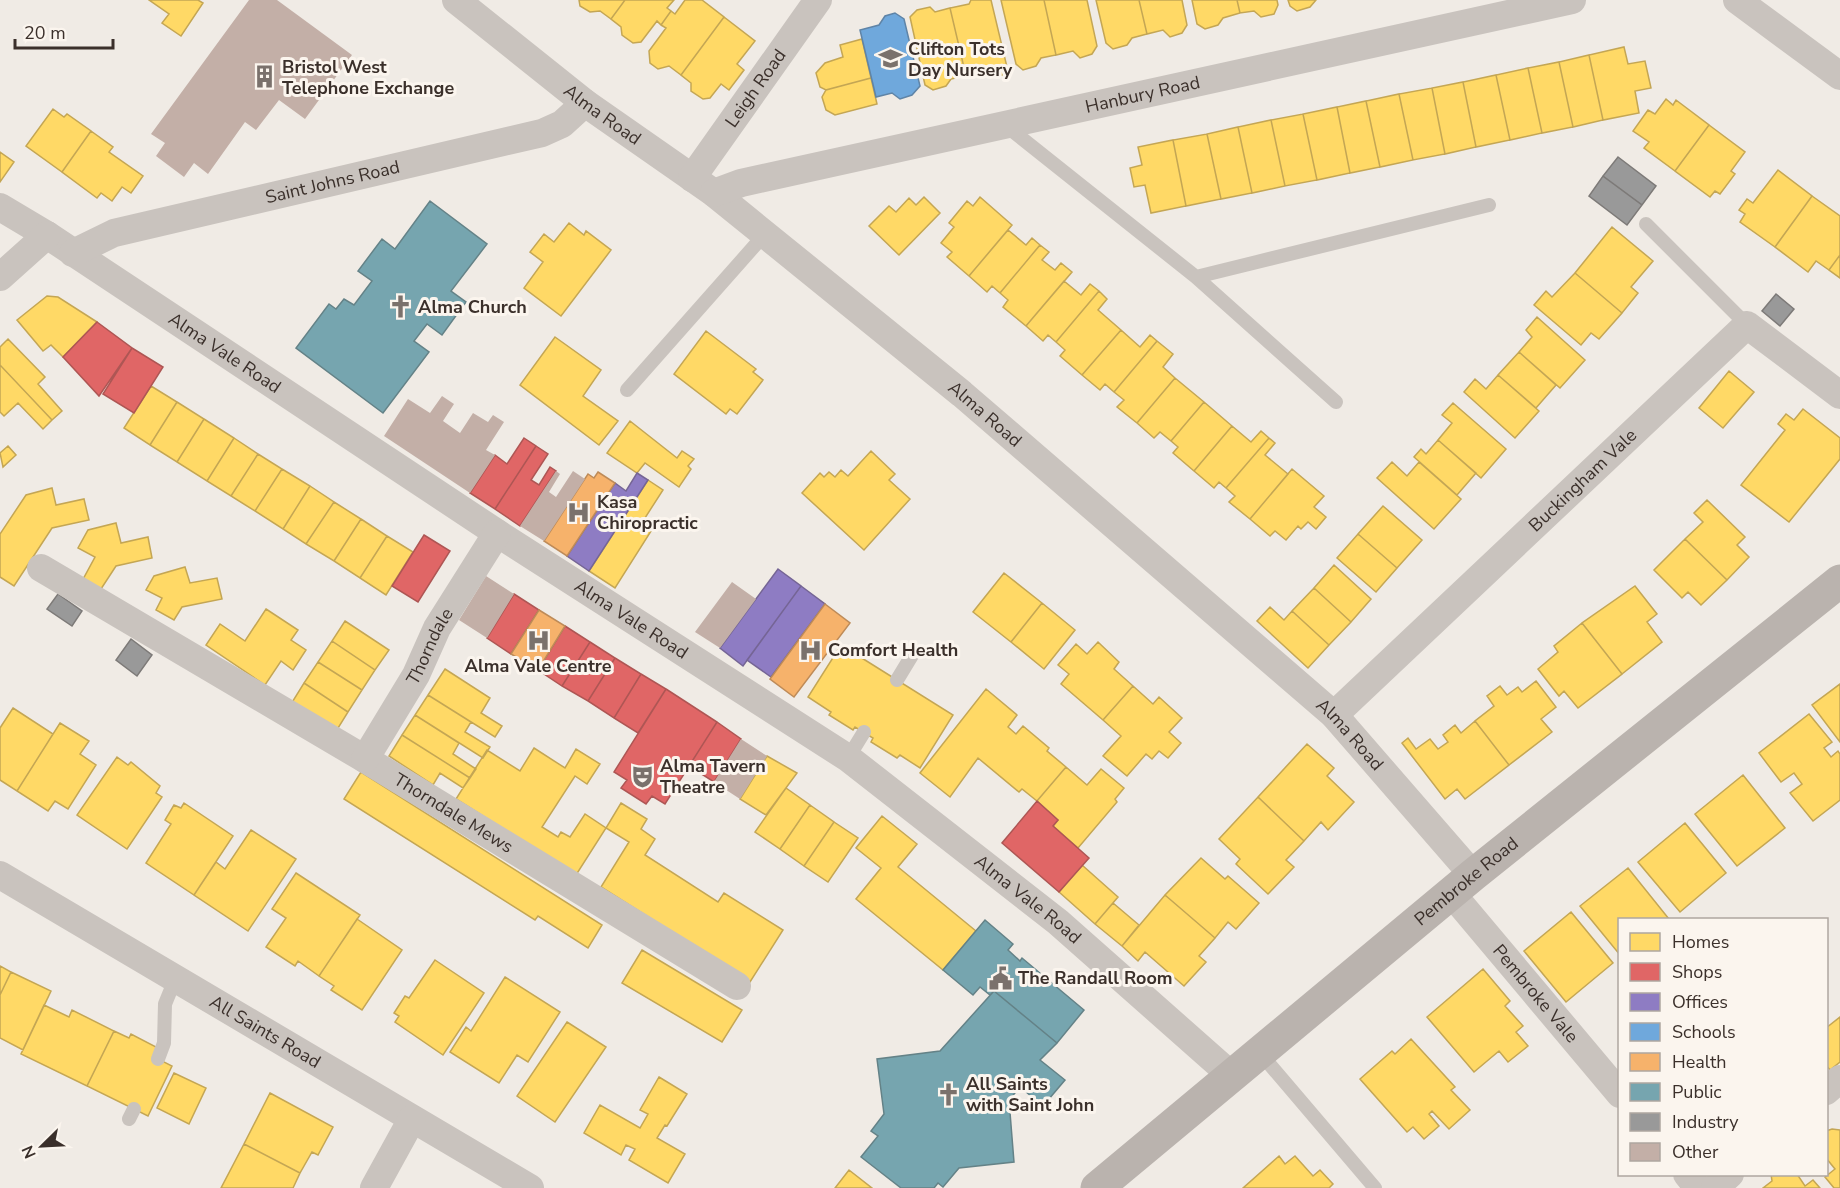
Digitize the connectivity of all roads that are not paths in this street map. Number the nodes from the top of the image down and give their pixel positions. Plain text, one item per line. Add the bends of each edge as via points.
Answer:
1 (456, 0) edge
2 (818, 0) edge
3 (1572, 0) edge
4 (1737, 0) edge
5 (1840, 76) edge
6 (585, 103) junction
7 (1005, 125) junction
8 (703, 186) junction
9 (1489, 205) dead end
10 (0, 207) edge
11 (1646, 224) dead end
12 (765, 234) junction
13 (47, 235) junction
14 (73, 253) junction
15 (0, 277) edge
16 (1196, 278) junction
17 (1747, 325) junction
18 (627, 390) dead end
19 (1840, 395) edge
20 (1336, 402) dead end
21 (497, 533) junction
22 (41, 568) dead end
23 (1840, 581) edge
24 (914, 652) dead end
25 (897, 680) dead end
26 (1334, 715) junction
27 (864, 732) dead end
28 (848, 758) junction
29 (365, 759) junction
30 (0, 875) edge
31 (1462, 885) junction
32 (176, 977) junction
33 (737, 986) dead end
34 (1260, 1052) junction
35 (158, 1059) dead end
36 (1231, 1075) junction
37 (1618, 1091) edge
38 (412, 1119) junction
39 (1688, 1176) edge
40 (1728, 1176) edge
41 (374, 1188) edge
42 (530, 1188) edge
43 (1097, 1188) edge
44 (1375, 1188) edge
45 (1698, 1188) edge
46 (1715, 1188) edge

1 - 6 street, Alma Road
2 - 8 street, Leigh Road
3 - 7 street, Hanbury Road
4 - 5 street
6 - 8 street, Alma Road
6 - 14 street, Saint Johns Road via 562,124 542,133 114,233
7 - 8 street, Hanbury Road via 741,183
7 - 16 lane
8 - 12 street, Alma Road
9 - 16 lane
10 - 13 street, Alma Vale Road
11 - 17 lane
12 - 18 lane
12 - 26 street, Alma Road via 962,394
13 - 14 street, Alma Vale Road
13 - 15 street
14 - 21 street, Alma Vale Road
16 - 20 lane
17 - 19 street
17 - 26 street, Buckingham Vale
21 - 28 street, Alma Vale Road
21 - 29 street, Thorndale via 437,628 416,675
22 - 29 street, Thorndale Mews
23 - 31 main road, Pembroke Road
24 - 25 lane
26 - 31 street, Alma Road
27 - 28 lane
28 - 36 street, Alma Vale Road via 1058,922
29 - 33 street, Thorndale Mews
30 - 32 street, All Saints Road
31 - 34 main road, Pembroke Road
31 - 37 street, Pembroke Vale
32 - 35 lane via 165,1004 164,1043
32 - 38 street, All Saints Road
34 - 36 main road, Pembroke Road
34 - 44 lane
36 - 43 main road, Pembroke Road
38 - 41 street
38 - 42 street, All Saints Road
39 - 45 street
40 - 46 street

